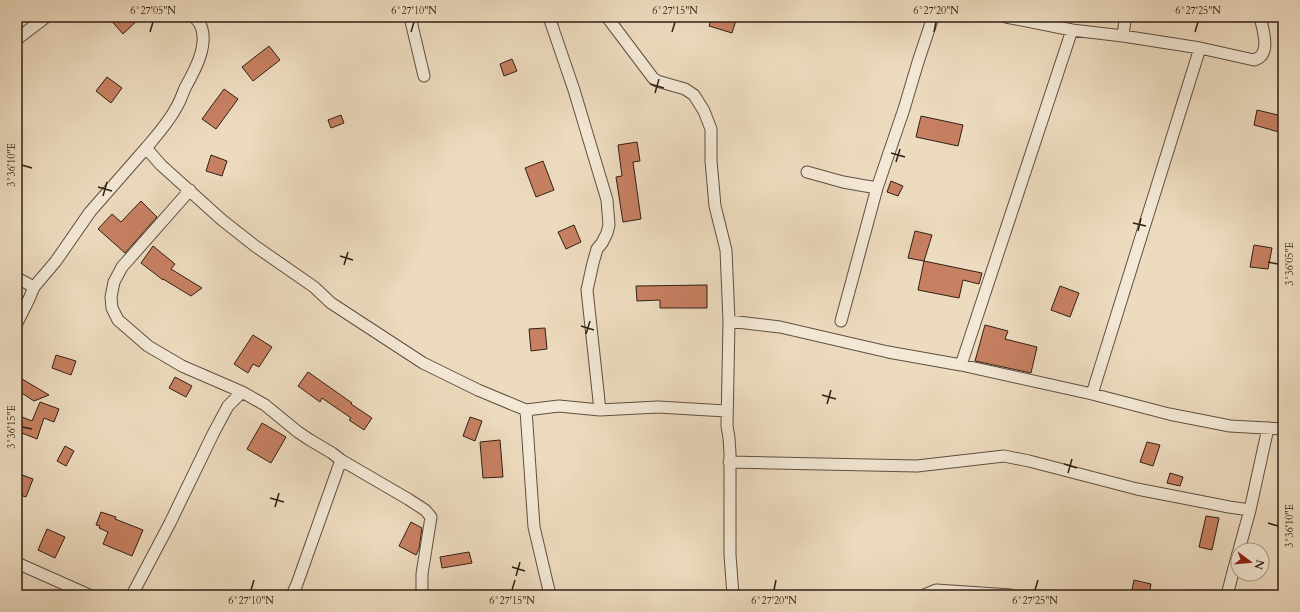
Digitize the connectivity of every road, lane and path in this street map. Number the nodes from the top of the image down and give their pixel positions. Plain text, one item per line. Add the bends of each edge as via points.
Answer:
1 (46, 17) edge
2 (194, 17) edge
3 (410, 17) edge
4 (549, 17) edge
5 (607, 17) edge
6 (933, 17) edge
7 (1006, 17) edge
8 (1125, 17) edge
9 (1260, 17) edge
10 (1072, 30) junction
11 (1123, 36) junction
12 (17, 39) edge
13 (1200, 48) junction
14 (424, 76) dead end
15 (146, 148) junction
16 (807, 172) dead end
17 (877, 188) junction
18 (190, 190) junction
19 (17, 278) edge
20 (34, 287) junction
21 (729, 321) junction
22 (841, 321) dead end
23 (17, 323) edge
24 (961, 365) junction
25 (242, 392) junction
26 (1092, 394) junction
27 (526, 410) junction
28 (600, 410) junction
29 (726, 411) junction
30 (1268, 428) junction
31 (1283, 429) edge
32 (341, 460) junction
33 (729, 462) junction
34 (1250, 510) junction
35 (1241, 542) edge
36 (17, 563) edge
37 (1230, 582) edge
38 (89, 595) edge
39 (132, 595) edge
40 (292, 595) edge
41 (422, 595) edge
42 (550, 595) edge
43 (733, 595) edge
44 (924, 595) edge
45 (1011, 595) edge
46 (1227, 595) edge

1 - 12 street
2 - 15 street via 201,25 202,53 176,108
3 - 14 street
4 - 28 street via 607,200 609,225 597,249 587,290
5 - 21 street via 654,78 690,92 704,111 711,129 711,161 716,206 726,250
6 - 17 street
7 - 10 street
8 - 11 street
9 - 13 street via 1265,44 1264,54 1259,58 1250,60
10 - 11 street
10 - 24 street
11 - 13 street
13 - 26 street
15 - 18 street
15 - 20 street via 90,212 56,261
16 - 17 street
17 - 22 street
18 - 25 street via 122,267 114,282 112,308 118,320 148,346 182,366
18 - 27 street via 255,246 352,317 423,363
19 - 20 street
20 - 23 street
21 - 24 street via 780,327 888,352
21 - 29 street
24 - 26 street
25 - 32 street via 265,405 298,432
25 - 39 street via 224,413
26 - 30 street via 1222,425
27 - 28 street via 559,406
27 - 42 street via 534,527
28 - 29 street via 658,407
29 - 33 street
30 - 31 street
30 - 34 street
32 - 40 street
32 - 41 street via 408,499 431,517 422,574
33 - 34 street via 917,466 1004,456 1137,489
33 - 43 street
34 - 35 street
36 - 38 street
37 - 46 street
44 - 45 street via 936,590

